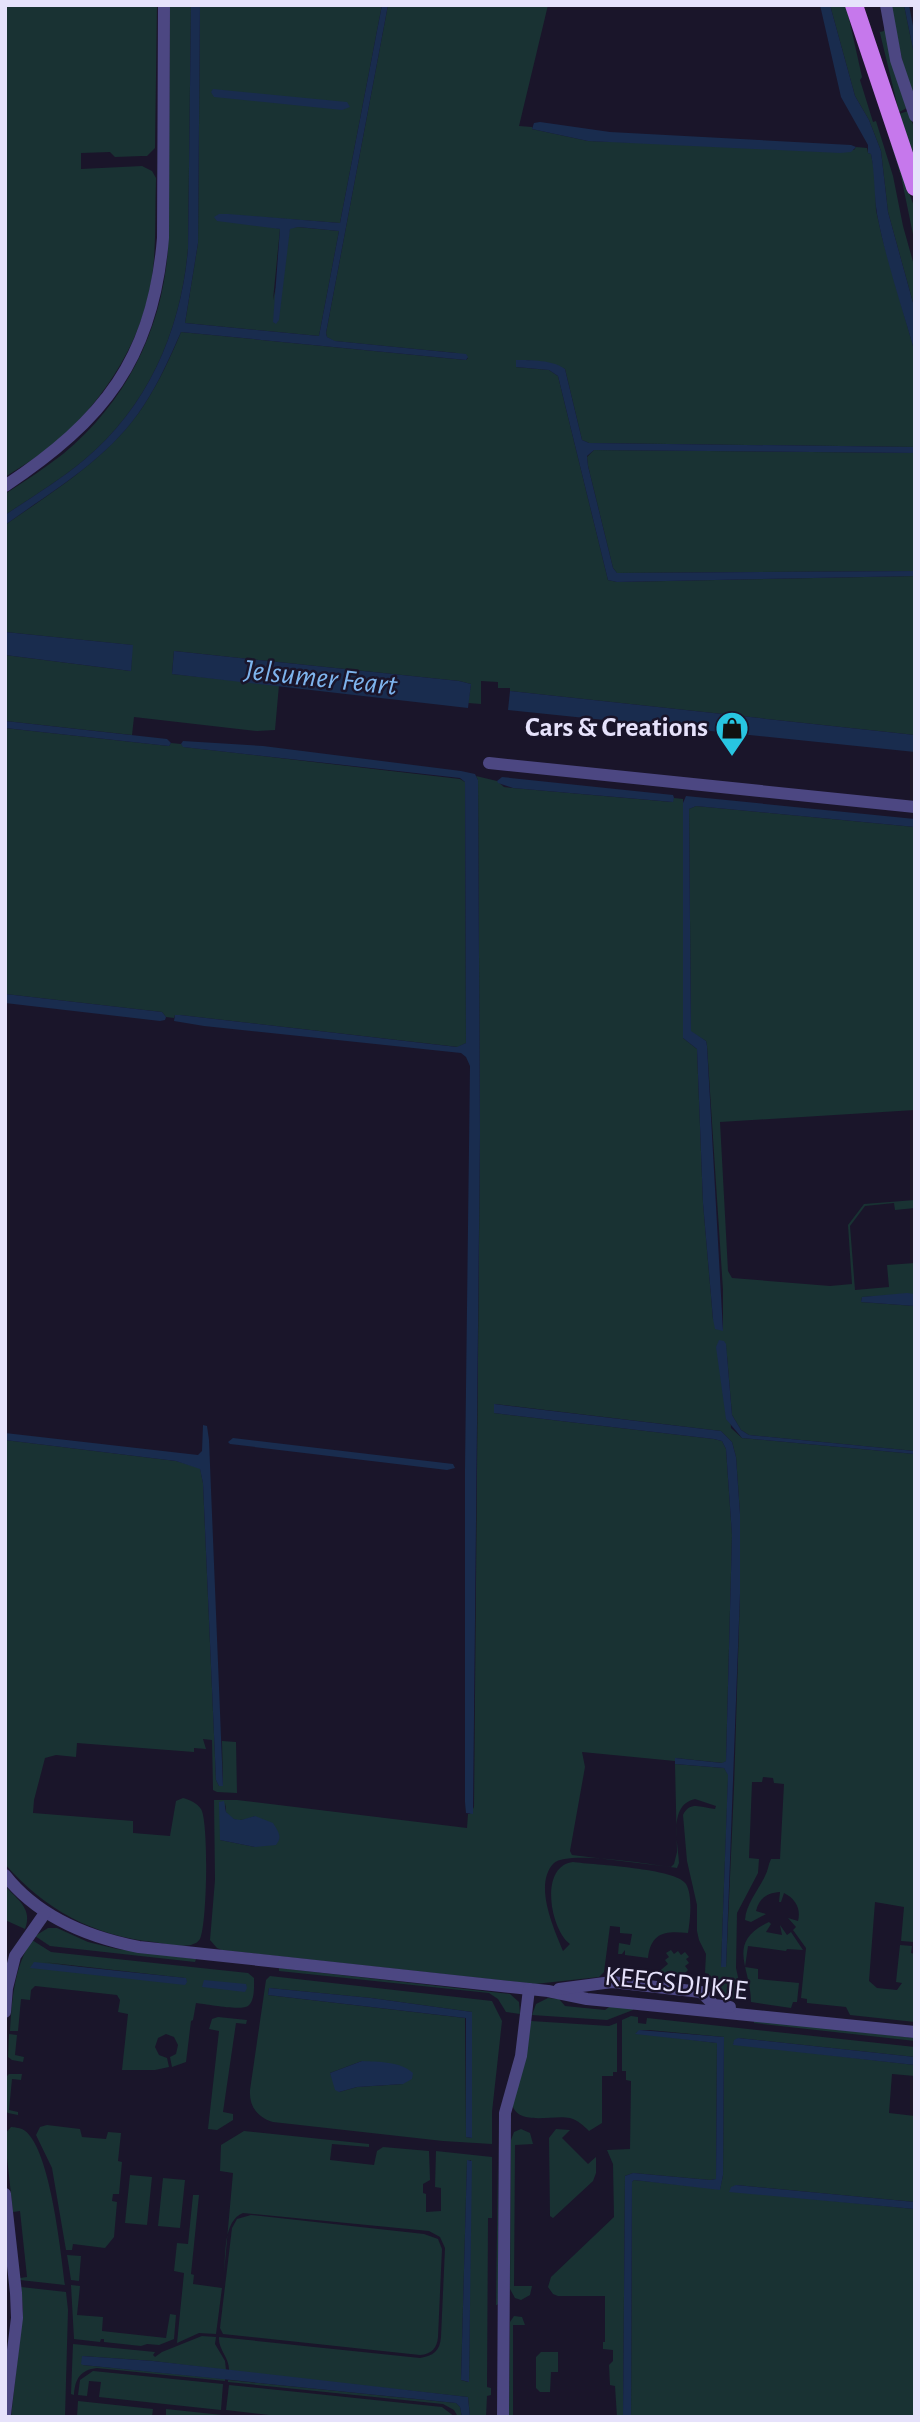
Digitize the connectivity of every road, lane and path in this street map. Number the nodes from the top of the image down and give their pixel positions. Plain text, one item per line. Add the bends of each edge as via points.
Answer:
1 (164, 5) edge
2 (855, 5) edge
3 (886, 5) edge
4 (915, 116) edge
5 (915, 187) edge
6 (5, 486) edge
7 (489, 763) dead end
8 (915, 807) edge
9 (5, 1874) edge
10 (44, 1913) junction
11 (10, 1953) edge
12 (528, 1989) junction
13 (548, 1991) junction
14 (5, 2012) edge
15 (800, 2019) junction
16 (915, 2032) edge
17 (5, 2194) edge
18 (5, 2414) edge
19 (503, 2417) edge

1 - 6 street via 163,238 149,316 131,360 101,406 68,440
2 - 5 main road
3 - 4 street via 896,60
7 - 8 street
9 - 10 street, KEEGSDIJKJE
10 - 11 street
10 - 12 street, KEEGSDIJKJE via 88,1934 139,1947
11 - 14 street
12 - 13 street, KEEGSDIJKJE
12 - 19 street via 521,2056 505,2113
13 - 15 street, KEEGSDIJKJE via 628,2004
13 - 15 street, KEEGSDIJKJE via 612,1982 662,1987 701,1992 714,2005
15 - 16 street, KEEGSDIJKJE
17 - 18 street via 17,2318

